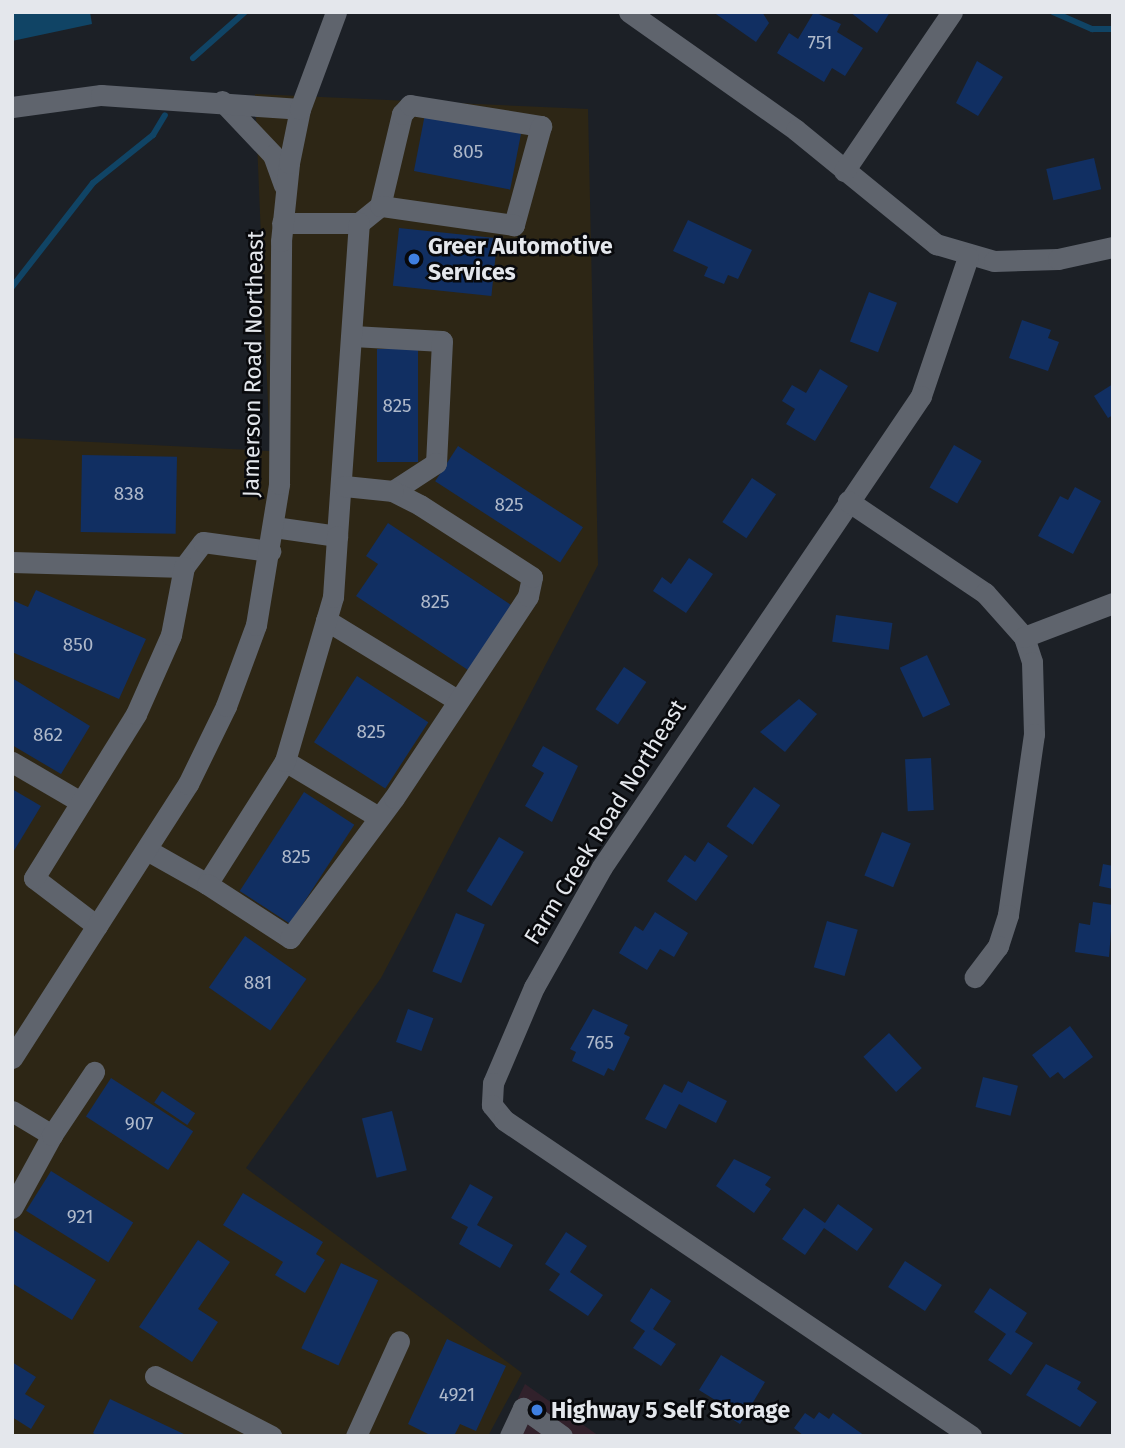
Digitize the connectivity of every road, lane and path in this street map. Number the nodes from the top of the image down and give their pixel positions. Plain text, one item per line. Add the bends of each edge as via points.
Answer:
1 (336, 12) edge
2 (629, 12) edge
3 (952, 12) edge
4 (222, 101) junction
5 (12, 107) edge
6 (300, 109) junction
7 (844, 171) junction
8 (286, 188) junction
9 (380, 206) junction
10 (282, 223) junction
11 (359, 223) junction
12 (1113, 247) edge
13 (968, 257) junction
14 (353, 336) junction
15 (344, 486) junction
16 (393, 491) junction
17 (848, 501) junction
18 (274, 527) junction
19 (337, 536) junction
20 (270, 551) junction
21 (12, 562) edge
22 (184, 567) junction
23 (1113, 603) edge
24 (326, 620) junction
25 (1024, 637) junction
26 (457, 700) junction
27 (285, 761) junction
28 (12, 762) edge
29 (79, 801) junction
30 (375, 815) junction
31 (147, 850) junction
32 (206, 884) junction
33 (97, 926) junction
34 (975, 977) dead end
35 (12, 1058) edge
36 (94, 1072) dead end
37 (12, 1111) edge
38 (52, 1135) junction
39 (12, 1208) edge
40 (398, 1341) dead end
41 (155, 1376) dead end
42 (271, 1436) edge
43 (356, 1436) edge
44 (510, 1436) edge
45 (562, 1436) edge
46 (971, 1436) edge

1 - 6 street, Jamerson Road Northeast
2 - 7 street
3 - 7 street
4 - 5 street via 101,96
4 - 6 street
4 - 8 street via 273,155
6 - 8 street, Jamerson Road Northeast
7 - 13 street via 907,225
8 - 10 street, Jamerson Road Northeast
9 - 9 street via 402,114 410,105 541,126 514,225
9 - 11 street
10 - 11 street
10 - 18 street, Jamerson Road Northeast
11 - 14 street
12 - 13 street via 1046,260
13 - 17 street, Farm Creek Road Northeast via 921,396
14 - 15 street
14 - 16 street via 442,341 436,463
15 - 16 street
15 - 19 street
16 - 26 street via 532,577 528,596
17 - 25 street via 985,593
17 - 46 street, Farm Creek Road Northeast via 580,903 534,987 493,1083 492,1105 504,1120
18 - 19 street
18 - 20 street, Jamerson Road Northeast
19 - 24 street
20 - 22 street via 204,542
20 - 31 street, Jamerson Road Northeast via 256,625 226,706
21 - 22 street
22 - 29 street via 171,635 136,715
23 - 25 street
24 - 26 street
24 - 27 street
25 - 34 street via 1037,705 1015,863 998,946
26 - 30 street via 394,798
27 - 30 street
27 - 32 street
28 - 29 street
29 - 33 street via 34,878
30 - 32 street via 290,938
31 - 32 street
31 - 33 street, Jamerson Road Northeast
33 - 35 street, Jamerson Road Northeast
36 - 38 street
37 - 38 street
38 - 39 street
40 - 43 street
41 - 42 street
44 - 45 street via 523,1408

